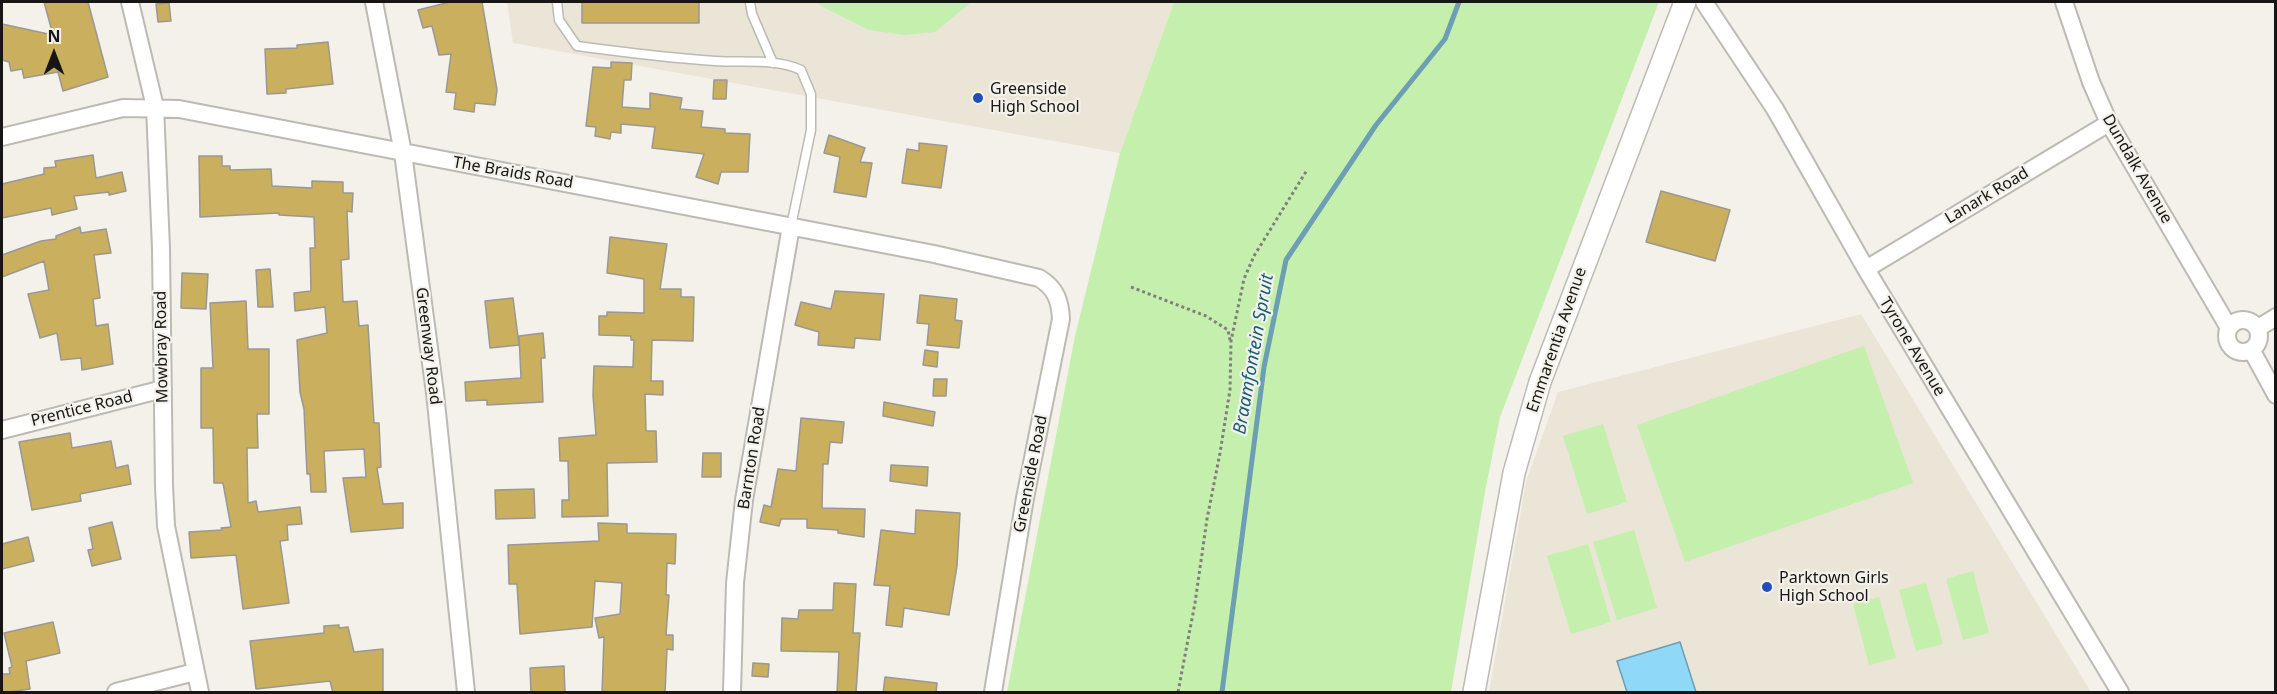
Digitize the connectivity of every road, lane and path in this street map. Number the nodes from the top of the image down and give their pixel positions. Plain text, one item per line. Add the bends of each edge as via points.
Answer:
1 (129, 2) edge
2 (374, 2) edge
3 (557, 2) edge
4 (750, 2) edge
5 (1685, 2) edge
6 (1704, 2) edge
7 (2064, 2) edge
8 (773, 63) junction
9 (155, 107) junction
10 (2109, 123) junction
11 (2, 137) edge
12 (403, 153) junction
13 (1307, 170) dead end
14 (791, 226) junction
15 (1866, 269) junction
16 (1025, 274) joint
17 (1131, 287) dead end
18 (2276, 317) edge
19 (2229, 328) junction
20 (2258, 328) junction
21 (1231, 341) junction
22 (2252, 351) junction
23 (163, 388) junction
24 (2276, 395) edge
25 (2, 429) edge
26 (195, 672) junction
27 (116, 693) edge
28 (200, 693) edge
29 (466, 693) edge
30 (732, 693) edge
31 (993, 693) edge
32 (1178, 693) edge
33 (1474, 693) edge
34 (2120, 693) edge

1 - 9 street, Mowbray Road
2 - 12 street, Greenway Road
3 - 8 lane via 559,20 577,46 715,61
4 - 8 lane
5 - 33 street, Emmarentia Avenue via 1540,382 1514,473
6 - 15 street, Tyrone Avenue via 1774,109
7 - 10 street, Dundalk Avenue
8 - 14 lane via 801,70 811,94 811,130
9 - 11 street, The Braids Road via 104,111
9 - 12 street, The Braids Road
9 - 23 street, Mowbray Road
10 - 15 street, Lanark Road
10 - 19 street, Dundalk Avenue
12 - 14 street, The Braids Road
12 - 29 street, Greenway Road via 435,393
13 - 21 path via 1244,279
14 - 16 street, The Braids Road
14 - 30 street, Barnton Road via 744,500 735,583
15 - 34 street, Tyrone Avenue
16 - 31 street, Greenside Road via 1048,283 1060,302 1061,319 1025,498
17 - 21 path via 1206,316 1228,330
18 - 20 street
19 - 20 street via 2240,320
19 - 22 street via 2228,342 2232,348 2238,352
20 - 22 street via 2260,340
21 - 32 path via 1230,390
22 - 24 street
23 - 25 street, Prentice Road
23 - 26 street, Mowbray Road via 166,526
26 - 27 street
26 - 28 street, Mowbray Road

